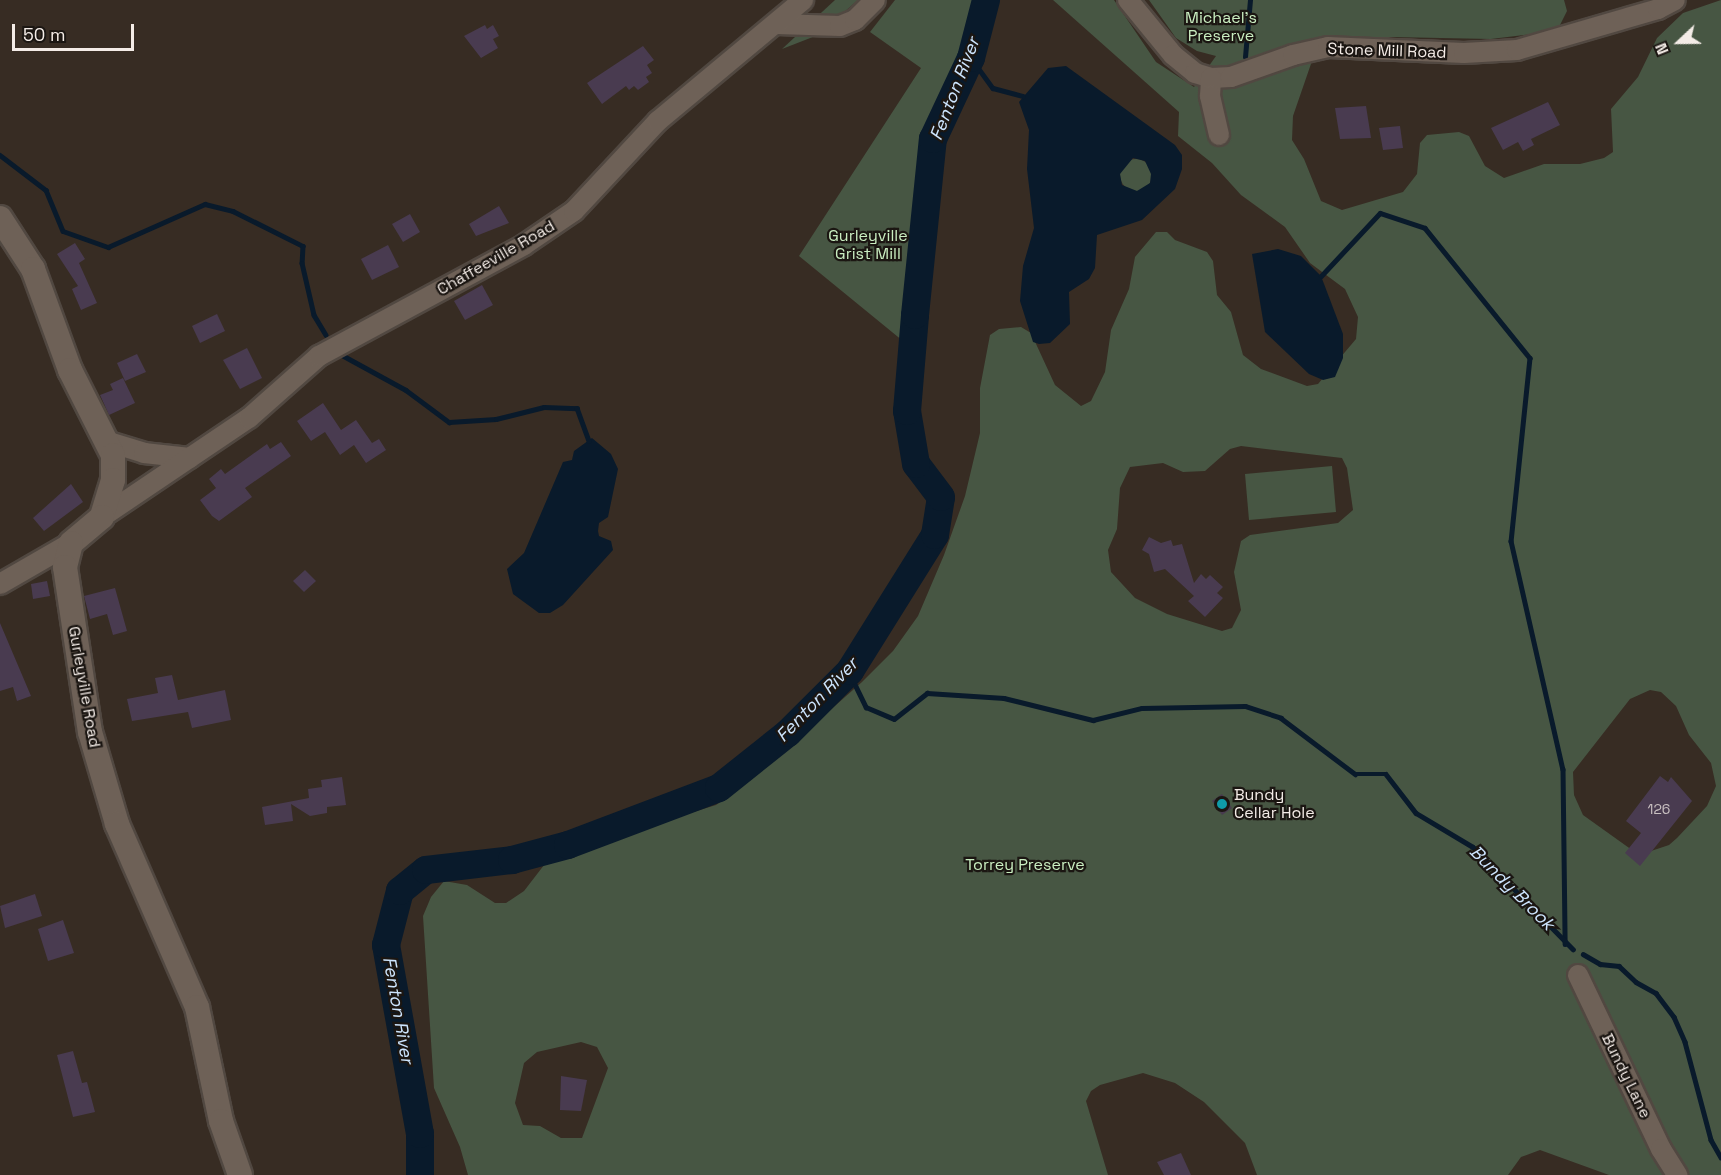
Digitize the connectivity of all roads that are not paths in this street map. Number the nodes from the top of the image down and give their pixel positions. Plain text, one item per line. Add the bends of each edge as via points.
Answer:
1 (803, 0) edge
2 (875, 0) edge
3 (1128, 0) edge
4 (1676, 0) edge
5 (777, 24) junction
6 (1211, 78) junction
7 (1219, 135) dead end
8 (0, 218) edge
9 (109, 442) junction
10 (190, 458) junction
11 (102, 517) junction
12 (71, 543) junction
13 (0, 584) edge
14 (1578, 975) dead end
15 (240, 1175) edge
16 (1677, 1175) edge

1 - 5 street, Chaffeeville Road
2 - 5 street via 855,20 840,26
3 - 6 street via 1173,55 1195,73
4 - 6 street, Stone Mill Road via 1658,9 1517,50 1464,53 1328,47 1293,54 1231,77
5 - 10 street, Chaffeeville Road via 658,121 574,211 524,245 319,356 249,418
6 - 7 street via 1210,96
8 - 9 street via 33,269 70,370
9 - 10 street via 144,453
9 - 11 street via 114,473
10 - 11 street, Chaffeeville Road
11 - 12 street
12 - 13 street
12 - 15 street, Gurleyville Road via 65,580 90,732 117,824 197,1007 221,1121
14 - 16 street, Bundy Lane

